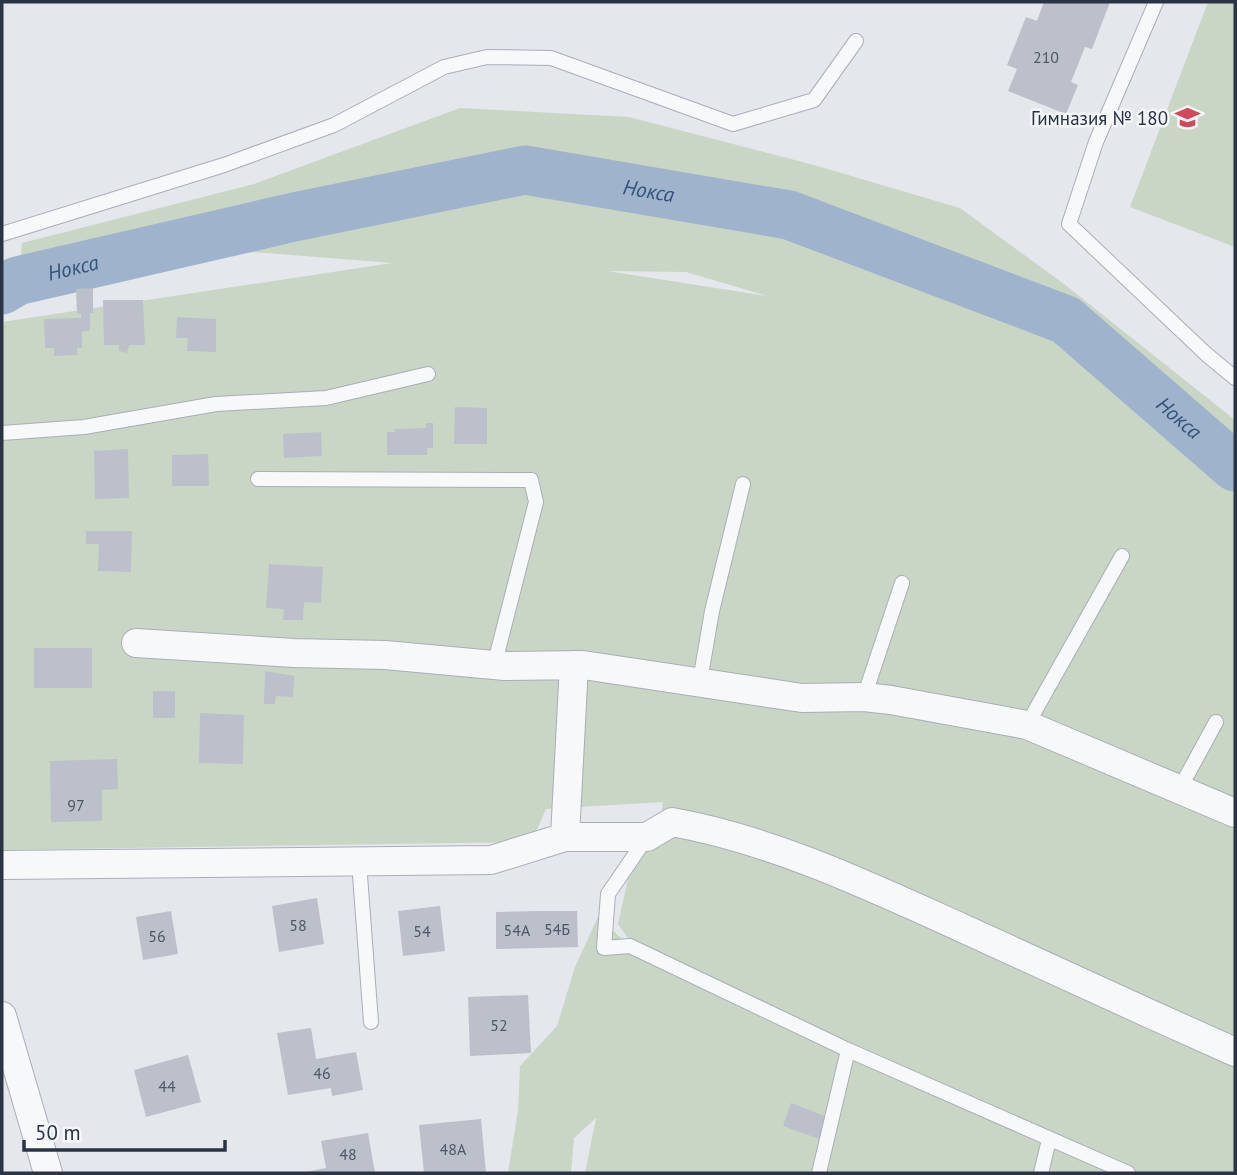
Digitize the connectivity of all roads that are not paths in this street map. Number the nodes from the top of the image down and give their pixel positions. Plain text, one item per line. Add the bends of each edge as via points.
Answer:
1 (1156, 2) edge
2 (856, 41) dead end
3 (2, 234) edge
4 (428, 374) dead end
5 (1235, 378) edge
6 (2, 433) edge
7 (258, 480) dead end
8 (743, 484) dead end
9 (1122, 556) dead end
10 (902, 583) dead end
11 (136, 643) dead end
12 (574, 665) junction
13 (494, 666) junction
14 (700, 681) junction
15 (864, 696) junction
16 (1216, 722) dead end
17 (1027, 725) junction
18 (1179, 790) junction
19 (1235, 813) edge
20 (565, 837) junction
21 (647, 837) junction
22 (359, 862) junction
23 (2, 865) edge
24 (2, 1016) edge
25 (371, 1022) dead end
26 (848, 1050) junction
27 (1235, 1052) edge
28 (1049, 1140) junction
29 (48, 1173) edge
30 (819, 1173) edge
31 (1041, 1173) edge
32 (1128, 1173) edge

1 - 5 lane via 1096,142 1069,223
2 - 3 lane via 814,100 733,124 551,58 486,57 444,67 334,125 224,165
4 - 6 lane via 326,398 216,404 84,427
7 - 13 lane via 531,480 536,502
8 - 14 lane
9 - 17 lane
10 - 15 lane
11 - 13 street via 385,655
12 - 13 street
12 - 14 street
12 - 20 street
14 - 15 street via 802,698
15 - 17 street
16 - 18 lane
17 - 18 street
18 - 19 street
20 - 21 street
20 - 22 street via 491,860
21 - 26 lane via 608,894 604,948 630,946
21 - 27 street via 672,822 778,850
22 - 23 street
22 - 25 lane
24 - 29 street
26 - 28 lane
26 - 30 lane
28 - 31 lane
28 - 32 lane

